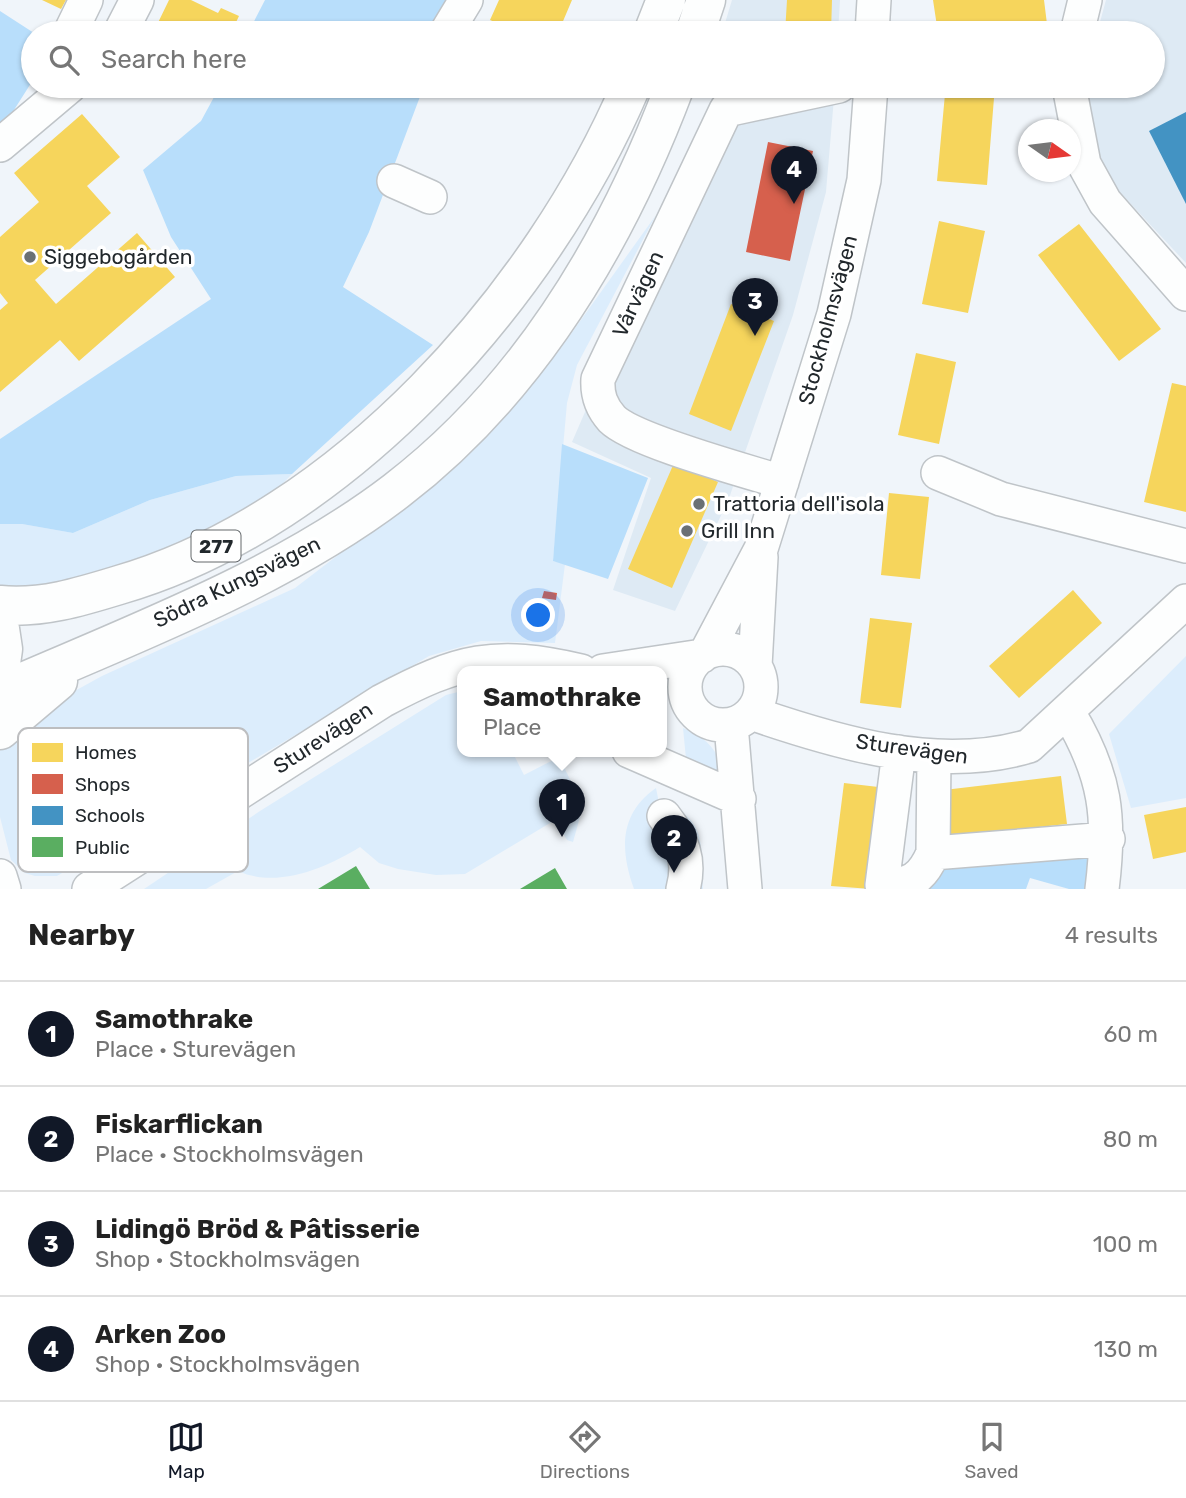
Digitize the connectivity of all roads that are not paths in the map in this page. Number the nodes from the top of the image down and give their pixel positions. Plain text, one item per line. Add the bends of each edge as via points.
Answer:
1 (86, 0) edge
2 (137, 0) edge
3 (466, 0) edge
4 (666, 0) edge
5 (706, 0) edge
6 (874, 0) edge
7 (1085, 0) edge
8 (76, 21) edge
9 (126, 21) edge
10 (453, 21) edge
11 (658, 21) edge
12 (699, 21) edge
13 (873, 21) edge
14 (1080, 21) edge
15 (56, 98) edge
16 (626, 98) edge
17 (671, 98) edge
18 (792, 98) edge
19 (860, 98) edge
20 (1071, 98) edge
21 (0, 145) edge
22 (394, 181) dead end
23 (430, 197) dead end
24 (1186, 294) edge
25 (937, 473) dead end
26 (782, 482) junction
27 (1186, 546) edge
28 (761, 549) junction
29 (1186, 601) edge
30 (0, 605) edge
31 (0, 629) edge
32 (104, 646) junction
33 (704, 655) junction
34 (518, 665) edge
35 (460, 666) edge
36 (635, 666) edge
37 (755, 666) junction
38 (457, 667) edge
39 (0, 670) edge
40 (0, 692) edge
41 (667, 705) edge
42 (1068, 712) junction
43 (728, 719) junction
44 (0, 730) edge
45 (899, 752) junction
46 (934, 756) junction
47 (643, 757) edge
48 (248, 787) edge
49 (739, 799) junction
50 (664, 816) dead end
51 (1108, 839) junction
52 (933, 853) junction
53 (115, 872) edge
54 (0, 876) edge
55 (4, 889) edge
56 (89, 889) edge
57 (683, 889) edge
58 (745, 889) edge
59 (1102, 889) edge

1 - 8 street
2 - 9 street
3 - 10 street
4 - 11 main road
5 - 12 main road
6 - 13 street
7 - 14 street
15 - 21 street
16 - 30 main road, Södra Kungsvägen / 277 via 610,136 537,254 447,368 341,468 269,518 201,555 81,596 45,604
17 - 32 main road, Södra Kungsvägen / 277 via 615,225 563,311 511,380 451,443 397,491 330,536 265,572
18 - 26 street, Vårvägen via 726,110 598,379 597,396 613,420 648,439
19 - 26 street, Stockholmsvägen via 864,180 834,314
20 - 24 street via 1084,164 1100,192
22 - 23 street
25 - 27 street via 1001,499
26 - 28 street, Stockholmsvägen
28 - 33 street, Stockholmsvägen
28 - 37 street, Stockholmsvägen
29 - 42 street, Sturevägen
31 - 39 main road
32 - 40 main road, Södra Kungsvägen / 277
32 - 44 main road
33 - 36 street
33 - 37 street via 736,651
33 - 43 street, Stockholmsvägen via 691,667 685,689 688,702
34 - 35 street, Sturevägen via 484,660
37 - 43 street, Stockholmsvägen via 761,689
38 - 48 street, Sturevägen via 432,674 382,701
41 - 43 street, Sturevägen
42 - 46 street, Sturevägen via 1029,746 978,758
42 - 51 street via 1085,741 1102,791
43 - 45 street, Sturevägen
43 - 49 street, Stockholmsvägen
45 - 46 street, Sturevägen
45 - 52 street via 881,885 913,883
46 - 52 street
47 - 49 street
49 - 58 street, Stockholmsvägen
50 - 57 street via 686,853
51 - 52 street
51 - 59 street
53 - 56 street, Sturevägen
54 - 55 street

